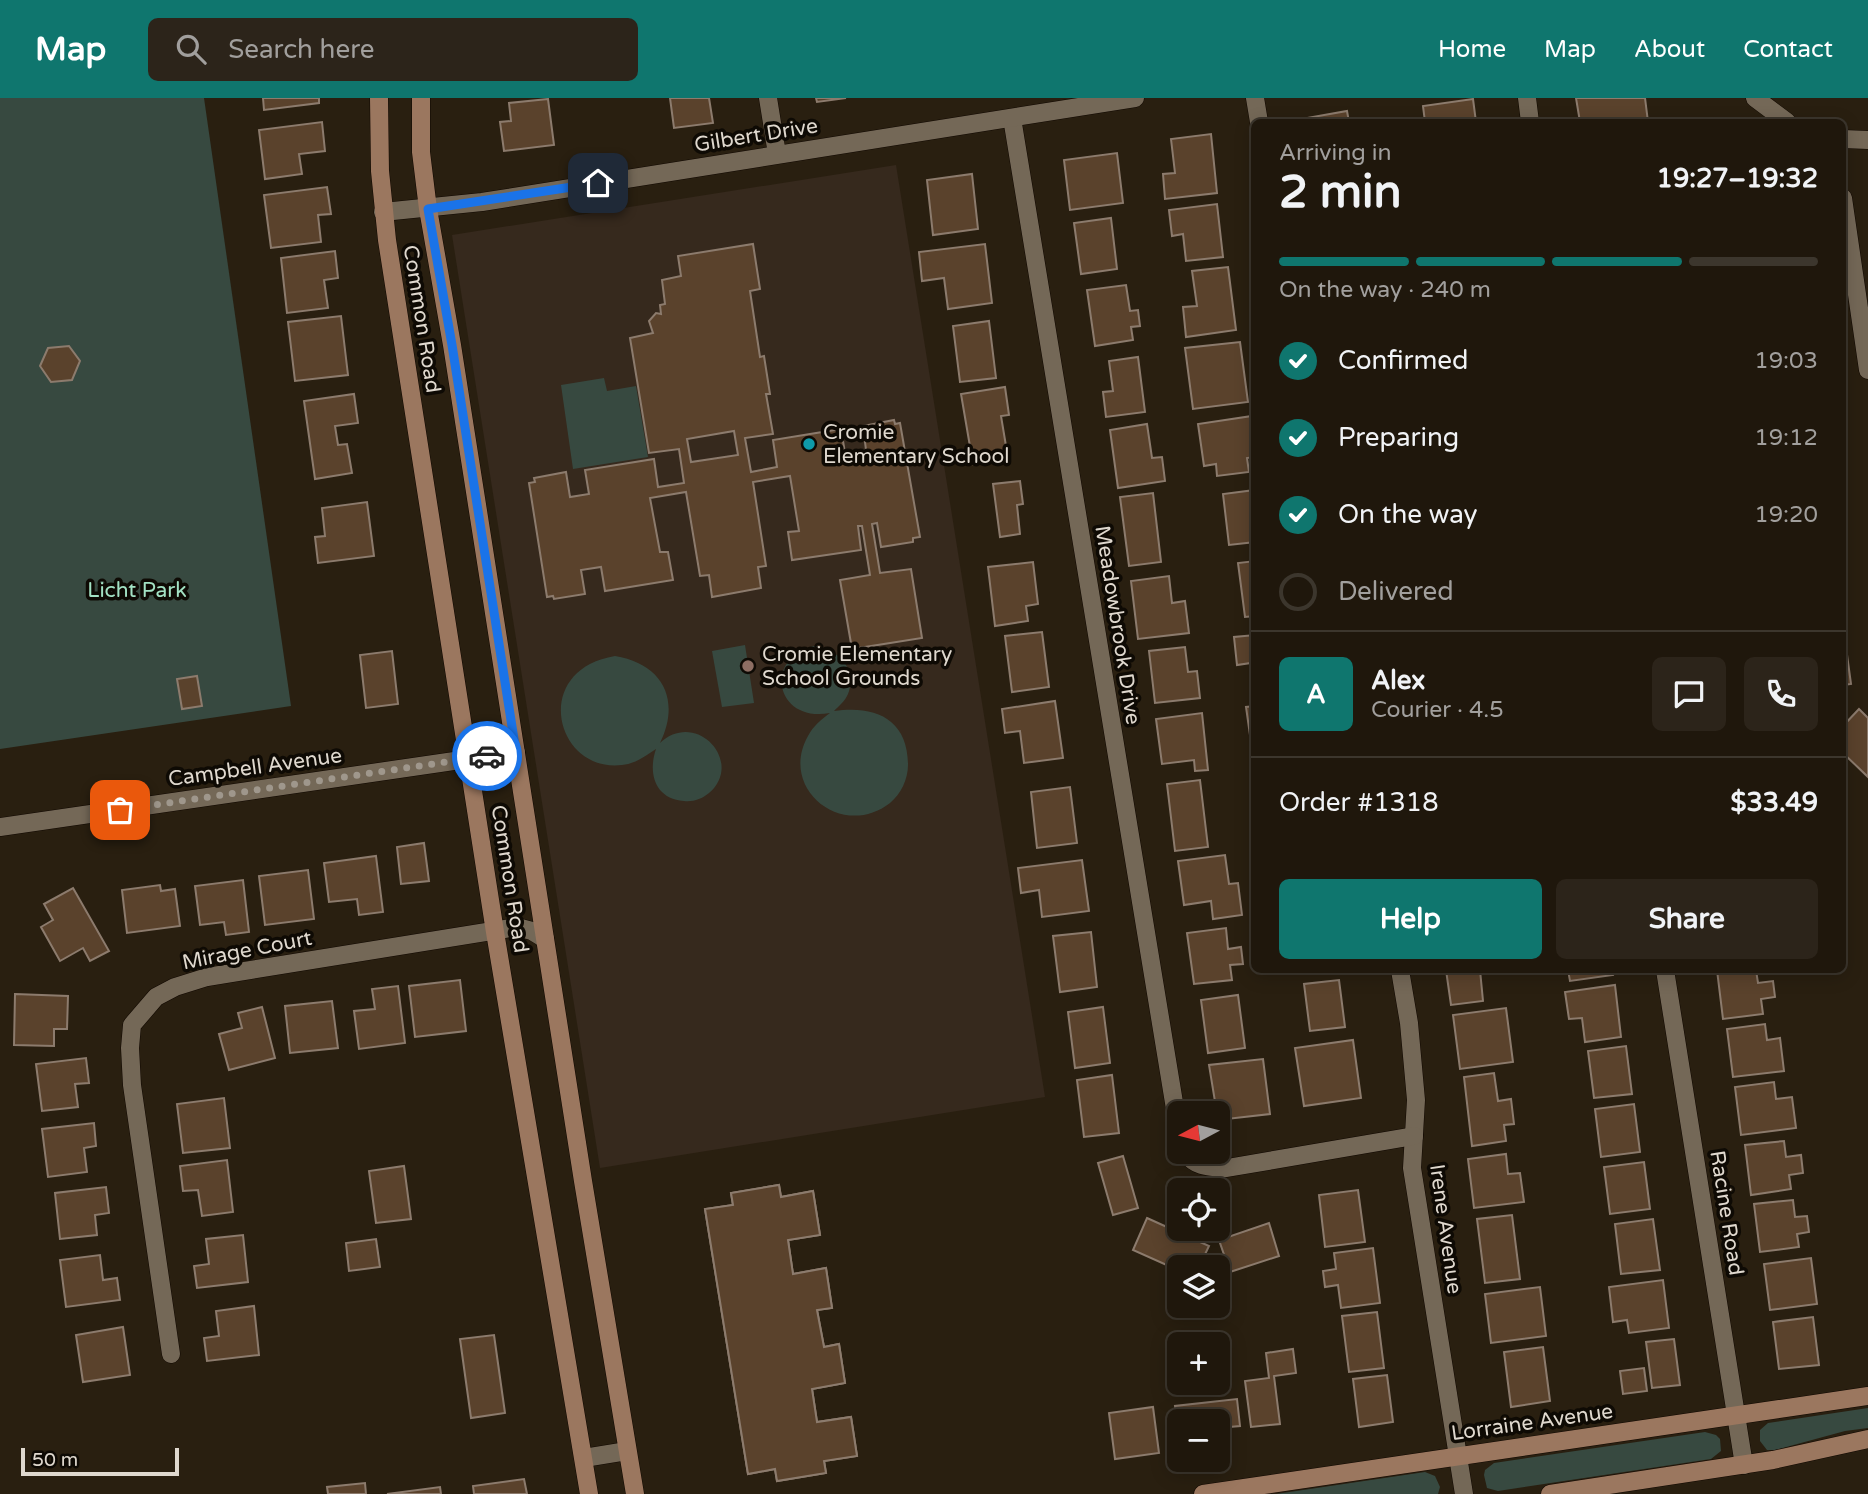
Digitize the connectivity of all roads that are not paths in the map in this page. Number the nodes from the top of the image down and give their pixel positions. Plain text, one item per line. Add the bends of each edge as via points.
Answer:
1 (379, 98) edge
2 (421, 98) edge
3 (768, 98) edge
4 (1135, 98) edge
5 (1255, 98) edge
6 (1527, 98) edge
7 (1755, 98) edge
8 (1080, 102) edge
9 (1012, 118) junction
10 (1258, 119) edge
11 (1530, 119) edge
12 (1783, 119) edge
13 (1846, 139) edge
14 (1868, 140) edge
15 (777, 154) junction
16 (428, 209) junction
17 (383, 212) junction
18 (1846, 219) edge
19 (1868, 370) edge
20 (516, 752) junction
21 (469, 759) junction
22 (0, 827) edge
23 (495, 932) junction
24 (545, 939) junction
25 (1401, 973) edge
26 (1665, 973) edge
27 (1174, 1101) edge
28 (1414, 1136) junction
29 (1198, 1164) edge
30 (171, 1354) dead end
31 (1868, 1396) edge
32 (1737, 1416) junction
33 (1867, 1443) edge
34 (627, 1451) junction
35 (1458, 1456) junction
36 (583, 1458) junction
37 (1744, 1465) junction
38 (589, 1494) edge
39 (635, 1494) edge
40 (1203, 1494) edge
41 (1464, 1494) edge
42 (1550, 1494) edge

1 - 17 street, Common Road
2 - 16 street, Common Road
3 - 15 street
4 - 8 street, Gilbert Drive
5 - 10 street
6 - 11 street
7 - 12 street
8 - 9 street, Gilbert Drive
9 - 15 street, Gilbert Drive
9 - 27 street, Meadowbrook Drive
13 - 14 street
15 - 16 street, Gilbert Drive
16 - 17 street, Gilbert Drive
16 - 20 street, Common Road
17 - 21 street, Common Road
18 - 19 street
20 - 21 street, Campbell Avenue
20 - 24 street, Common Road
21 - 22 street, Campbell Avenue
21 - 23 street, Common Road
23 - 24 street, Mirage Court via 517,927
23 - 30 street, Mirage Court via 207,977 156,997 141,1013 132,1025 132,1085
23 - 36 street, Common Road
24 - 34 street, Common Road
25 - 28 street, Irene Avenue via 1416,1100
26 - 32 street, Racine Road
28 - 29 street via 1227,1168
28 - 35 street, Irene Avenue via 1412,1168
31 - 32 street, Lorraine Avenue
32 - 35 street, Lorraine Avenue
32 - 37 street, Racine Road
33 - 37 street
34 - 36 street
34 - 39 street, Common Road
35 - 40 street, Lorraine Avenue
35 - 41 street, Irene Avenue
36 - 38 street, Common Road
37 - 42 street

